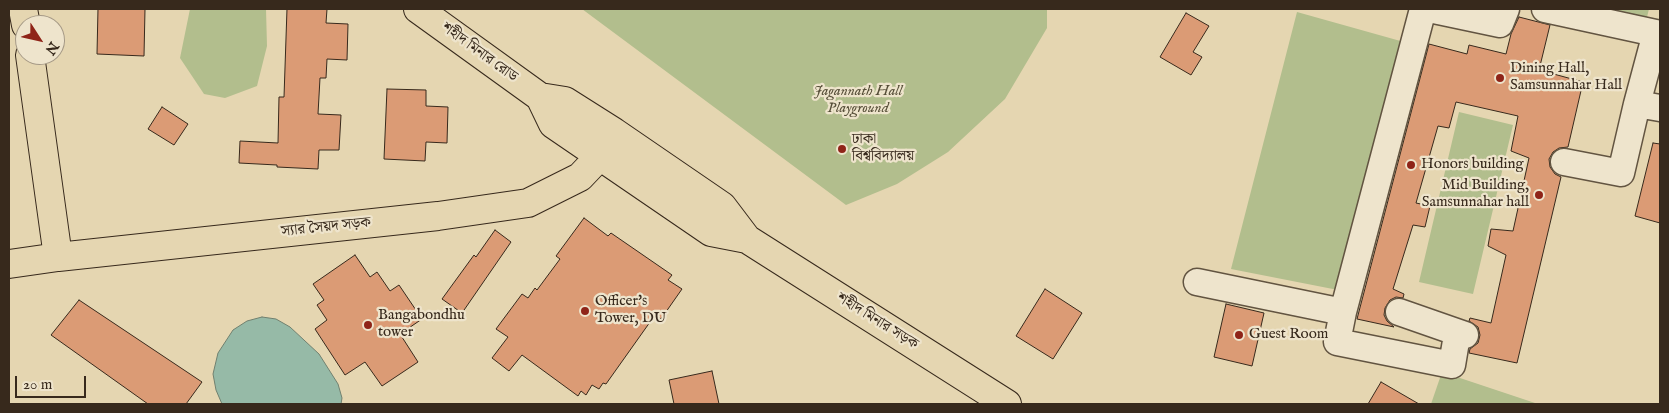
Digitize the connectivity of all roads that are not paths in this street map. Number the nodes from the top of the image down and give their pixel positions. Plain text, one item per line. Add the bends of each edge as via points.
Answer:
1 (418, 9) edge
2 (1423, 9) edge
3 (1429, 9) edge
4 (1506, 9) edge
5 (1545, 9) edge
6 (1658, 34) edge
7 (31, 65) edge
8 (540, 97) junction
9 (1649, 106) edge
10 (614, 132) junction
11 (600, 156) junction
12 (1564, 162) dead end
13 (747, 239) junction
14 (58, 257) junction
15 (9, 264) edge
16 (1198, 282) dead end
17 (1351, 303) junction
18 (1399, 312) dead end
19 (1007, 404) edge

1 - 8 main road, শহীদ মিনার রোড
2 - 17 street
3 - 4 street via 1500,24
5 - 6 street
6 - 9 street
7 - 14 main road
8 - 10 main road, শহীদ মিনার রোড via 565,101
8 - 11 main road via 552,124
9 - 12 street via 1621,173
10 - 11 main road, স্যার সৈয়দ সড়ক
10 - 13 main road, শহীদ মিনার সড়ক via 722,206
11 - 13 main road, শহীদ মিনার সড়ক via 711,232
11 - 14 main road, স্যার সৈয়দ সড়ক via 580,177 528,203 438,216
13 - 19 main road, শহীদ মিনার সড়ক
14 - 15 main road, স্যার সৈয়দ সড়ক
16 - 17 street
17 - 18 street via 1337,342 1452,365 1457,335 1465,335

